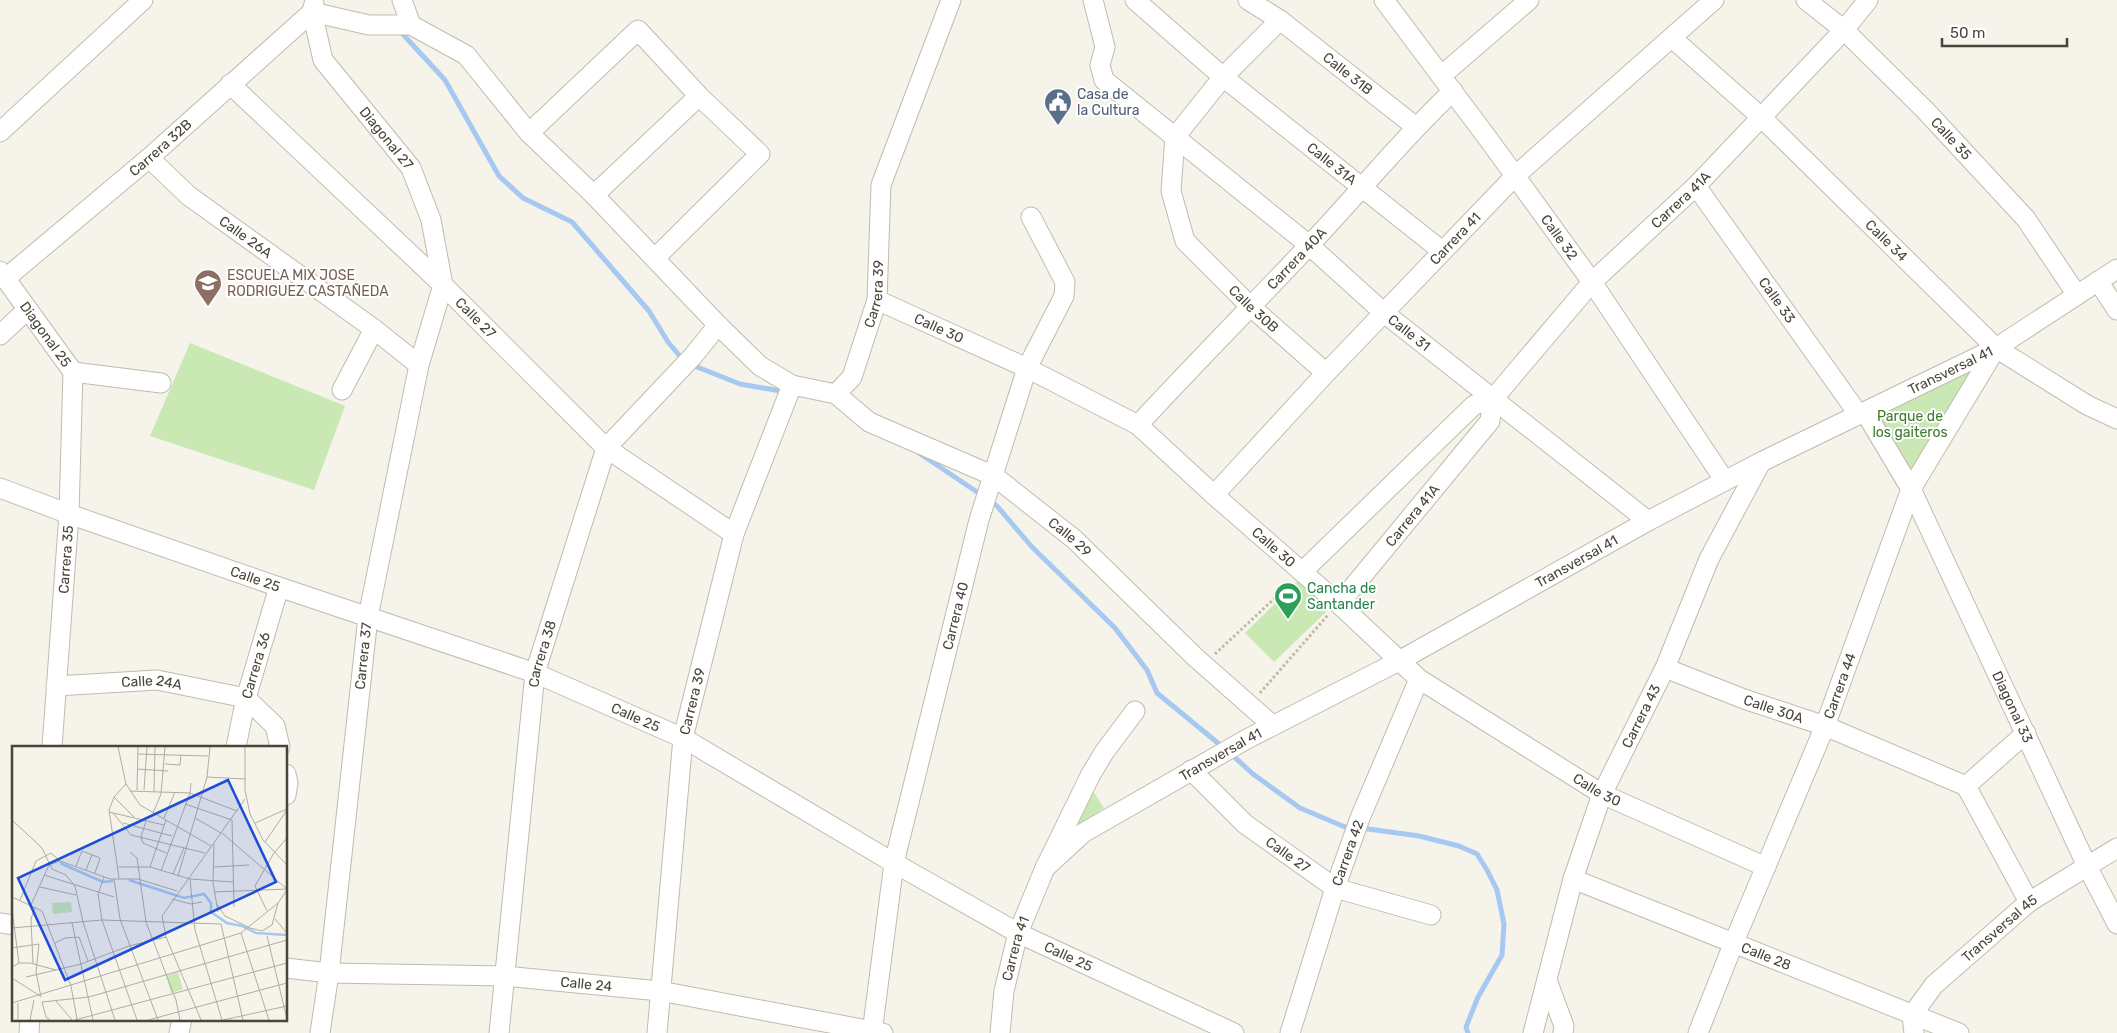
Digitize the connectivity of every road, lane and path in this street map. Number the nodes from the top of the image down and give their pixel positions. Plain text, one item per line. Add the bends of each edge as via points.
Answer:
1 (143, 0) edge
2 (402, 0) edge
3 (951, 0) edge
4 (1093, 0) edge
5 (1135, 0) edge
6 (1248, 0) edge
7 (1384, 0) edge
8 (1529, 0) edge
9 (1714, 0) edge
10 (1806, 0) edge
11 (1868, 0) edge
12 (314, 6) edge
13 (1280, 20) junction
14 (407, 25) junction
15 (1844, 30) junction
16 (1672, 38) junction
17 (1441, 76) junction
18 (1223, 77) junction
19 (230, 84) junction
20 (1453, 91) junction
21 (699, 96) junction
22 (1761, 117) junction
23 (1416, 126) junction
24 (0, 132) edge
25 (529, 133) junction
26 (1174, 137) junction
27 (149, 158) junction
28 (1515, 176) junction
29 (1696, 186) junction
30 (1362, 189) junction
31 (594, 195) junction
32 (1031, 217) dead end
33 (1309, 246) junction
34 (1442, 251) junction
35 (655, 258) junction
36 (2117, 269) edge
37 (3, 275) edge
38 (2098, 281) junction
39 (1592, 282) junction
40 (443, 285) junction
41 (2077, 295) junction
42 (877, 300) junction
43 (1250, 306) junction
44 (27, 310) junction
45 (2117, 310) edge
46 (1383, 312) junction
47 (718, 325) junction
48 (374, 329) junction
49 (0, 335) edge
50 (1996, 348) junction
51 (419, 365) junction
52 (1027, 368) junction
53 (73, 372) junction
54 (1326, 373) junction
55 (161, 383) dead end
56 (792, 385) junction
57 (342, 390) dead end
58 (836, 394) junction
59 (1493, 399) junction
60 (1862, 413) junction
61 (2117, 419) edge
62 (1138, 425) junction
63 (606, 448) junction
64 (1761, 462) junction
65 (993, 479) junction
66 (1725, 481) junction
67 (0, 488) edge
68 (1911, 489) junction
69 (1214, 495) junction
70 (69, 514) junction
71 (1648, 522) junction
72 (734, 534) junction
73 (1302, 572) junction
74 (279, 587) junction
75 (1339, 604) junction
76 (368, 617) junction
77 (1399, 661) junction
78 (1203, 664) junction
79 (1665, 668) junction
80 (535, 673) junction
81 (1419, 679) junction
82 (56, 686) junction
83 (246, 698) junction
84 (1249, 705) junction
85 (1135, 711) dead end
86 (1272, 725) junction
87 (1825, 726) junction
88 (2026, 733) junction
89 (683, 738) junction
90 (52, 746) edge
91 (236, 746) edge
92 (280, 746) edge
93 (1192, 770) junction
94 (1966, 786) junction
95 (1602, 794) junction
96 (2117, 848) edge
97 (894, 863) junction
98 (2087, 866) junction
99 (1766, 867) junction
100 (1045, 868) junction
101 (1573, 879) junction
102 (1335, 888) junction
103 (2029, 902) junction
104 (1431, 915) dead end
105 (2117, 924) edge
106 (1018, 933) junction
107 (1734, 942) junction
108 (288, 968) edge
109 (329, 973) junction
110 (504, 976) junction
111 (1547, 980) junction
112 (660, 991) junction
113 (30, 1020) edge
114 (182, 1020) edge
115 (1913, 1024) edge
116 (876, 1032) edge
117 (29, 1033) edge
118 (179, 1033) edge
119 (320, 1033) edge
120 (499, 1033) edge
121 (657, 1033) edge
122 (1000, 1033) edge
123 (1234, 1033) edge
124 (1290, 1033) edge
125 (1533, 1033) edge
126 (1563, 1033) edge
127 (1698, 1033) edge
128 (1959, 1033) edge

1 - 24 street
2 - 14 street
3 - 42 street, Carrera 39 via 881,185
4 - 26 street, Calle 31 via 1105,47 1100,65 1104,80
5 - 18 street, Calle 31A
6 - 13 street, Calle 31B
7 - 17 street, Calle 32
8 - 17 street
9 - 16 street, Carrera 41
10 - 15 street, Calle 35
11 - 15 street, Carrera 41A
12 - 14 street via 368,25
12 - 19 street, Carrera 32B
12 - 40 street, Diagonal 27 via 323,60 411,168 430,220
13 - 18 street
13 - 23 street, Calle 31B
14 - 25 street via 466,55
15 - 22 street, Carrera 41A
15 - 41 street, Calle 35 via 1925,110 2026,219
16 - 22 street, Calle 34
16 - 28 street, Carrera 41
17 - 20 street, Calle 32
18 - 26 street
18 - 30 street, Calle 31A
19 - 27 street, Carrera 32B
19 - 40 street, Calle 27
20 - 23 street, Carrera 40A
20 - 28 street, Calle 32
21 - 25 street via 638,30
21 - 31 street
21 - 35 street via 760,154
22 - 29 street, Carrera 41A
22 - 50 street, Calle 34
23 - 30 street, Carrera 40A
25 - 31 street
26 - 33 street, Calle 31
26 - 43 street, Calle 30B via 1171,191 1185,241
27 - 37 street, Carrera 32B
27 - 48 street, Calle 26A via 189,196
28 - 34 street, Carrera 41
28 - 39 street, Calle 32
29 - 39 street, Carrera 41A
29 - 60 street, Calle 33
30 - 33 street, Carrera 40A
30 - 34 street, Calle 31A
31 - 35 street
32 - 52 street, Carrera 40 via 1065,282 1064,296
33 - 43 street, Carrera 40A
33 - 46 street, Calle 31
34 - 46 street, Carrera 41
35 - 47 street
36 - 38 street, Transversal 41
37 - 44 street, Diagonal 25
38 - 41 street, Transversal 41
38 - 45 street
39 - 59 street, Carrera 41A
39 - 66 street, Calle 32
40 - 51 street, Carrera 37
40 - 63 street, Calle 27
41 - 50 street, Transversal 41
42 - 52 street, Calle 30
42 - 58 street, Carrera 39 via 852,378
43 - 54 street, Calle 30B
43 - 62 street, Carrera 40A
44 - 49 street
44 - 53 street, Diagonal 25
46 - 54 street, Carrera 41
46 - 59 street, Calle 31
47 - 56 street via 760,366
47 - 63 street, Carrera 38
48 - 51 street, Calle 26A
48 - 57 street
50 - 60 street, Transversal 41
50 - 61 street, Calle 34
50 - 68 street, Carrera 44
51 - 76 street, Carrera 37
52 - 62 street, Calle 30
52 - 65 street, Carrera 40
53 - 55 street
53 - 70 street, Carrera 35
54 - 69 street, Carrera 41
56 - 58 street
56 - 72 street, Carrera 39
58 - 65 street, Calle 29 via 869,422
59 - 71 street, Calle 31
59 - 73 street, Carrera 41A via 1474,405
59 - 75 street, Carrera 41A via 1490,421
60 - 64 street, Transversal 41
60 - 68 street, Calle 33
62 - 69 street, Calle 30
63 - 72 street, Calle 27
63 - 80 street, Carrera 38
64 - 66 street, Transversal 41
64 - 79 street, Carrera 43 via 1710,559
65 - 78 street, Calle 29 via 1074,539
65 - 97 street, Carrera 40 via 979,520
66 - 71 street, Transversal 41
67 - 70 street, Calle 25
68 - 87 street, Carrera 44
68 - 88 street, Diagonal 33
69 - 73 street, Calle 30
70 - 74 street, Calle 25
70 - 82 street, Carrera 35
71 - 77 street, Transversal 41
72 - 89 street, Carrera 39
73 - 75 street, Calle 30
73 - 78 path
74 - 76 street, Calle 25
74 - 83 street, Carrera 36
75 - 77 street, Calle 30
75 - 84 path
76 - 80 street, Calle 25
76 - 109 street, Carrera 37
77 - 81 street, Calle 30
77 - 86 street, Transversal 41
78 - 84 street, Calle 29
79 - 87 street, Calle 30A
79 - 95 street, Carrera 43
80 - 89 street, Calle 25
80 - 110 street, Carrera 38
81 - 95 street, Calle 30
81 - 102 street, Carrera 42 via 1360,818
82 - 83 street, Calle 24A via 157,680
82 - 90 street, Carrera 35
83 - 91 street, Carrera 36
83 - 92 street via 275,726
84 - 86 street, Calle 29
85 - 100 street via 1091,774
86 - 93 street, Transversal 41
87 - 94 street, Calle 30A
87 - 99 street, Carrera 44
88 - 94 street
88 - 98 street, Diagonal 33
89 - 97 street, Calle 25
89 - 112 street, Carrera 39
93 - 100 street, Transversal 41 via 1084,833
93 - 102 street, Calle 27 via 1245,824
94 - 103 street
95 - 99 street, Calle 30
95 - 101 street, Carrera 43
96 - 98 street, Transversal 45
97 - 106 street, Calle 25
97 - 116 street, Carrera 40
98 - 103 street, Transversal 45
98 - 105 street, Diagonal 33
99 - 107 street, Carrera 44
100 - 106 street, Carrera 41
101 - 107 street, Calle 28
101 - 111 street, Carrera 43
102 - 104 street, Calle 27
102 - 124 street, Carrera 42
103 - 115 street, Transversal 45 via 1934,985
106 - 122 street, Carrera 41 via 1004,991
106 - 123 street, Calle 25
107 - 115 street, Calle 28
107 - 127 street, Carrera 44
108 - 109 street, Calle 24
109 - 110 street, Calle 24
109 - 119 street, Carrera 37
110 - 112 street, Calle 24
110 - 120 street, Carrera 38
111 - 125 street, Carrera 43
111 - 126 street via 1564,1026
112 - 116 street, Calle 24
112 - 121 street, Carrera 39
113 - 117 street
114 - 118 street
115 - 128 street, Calle 28

